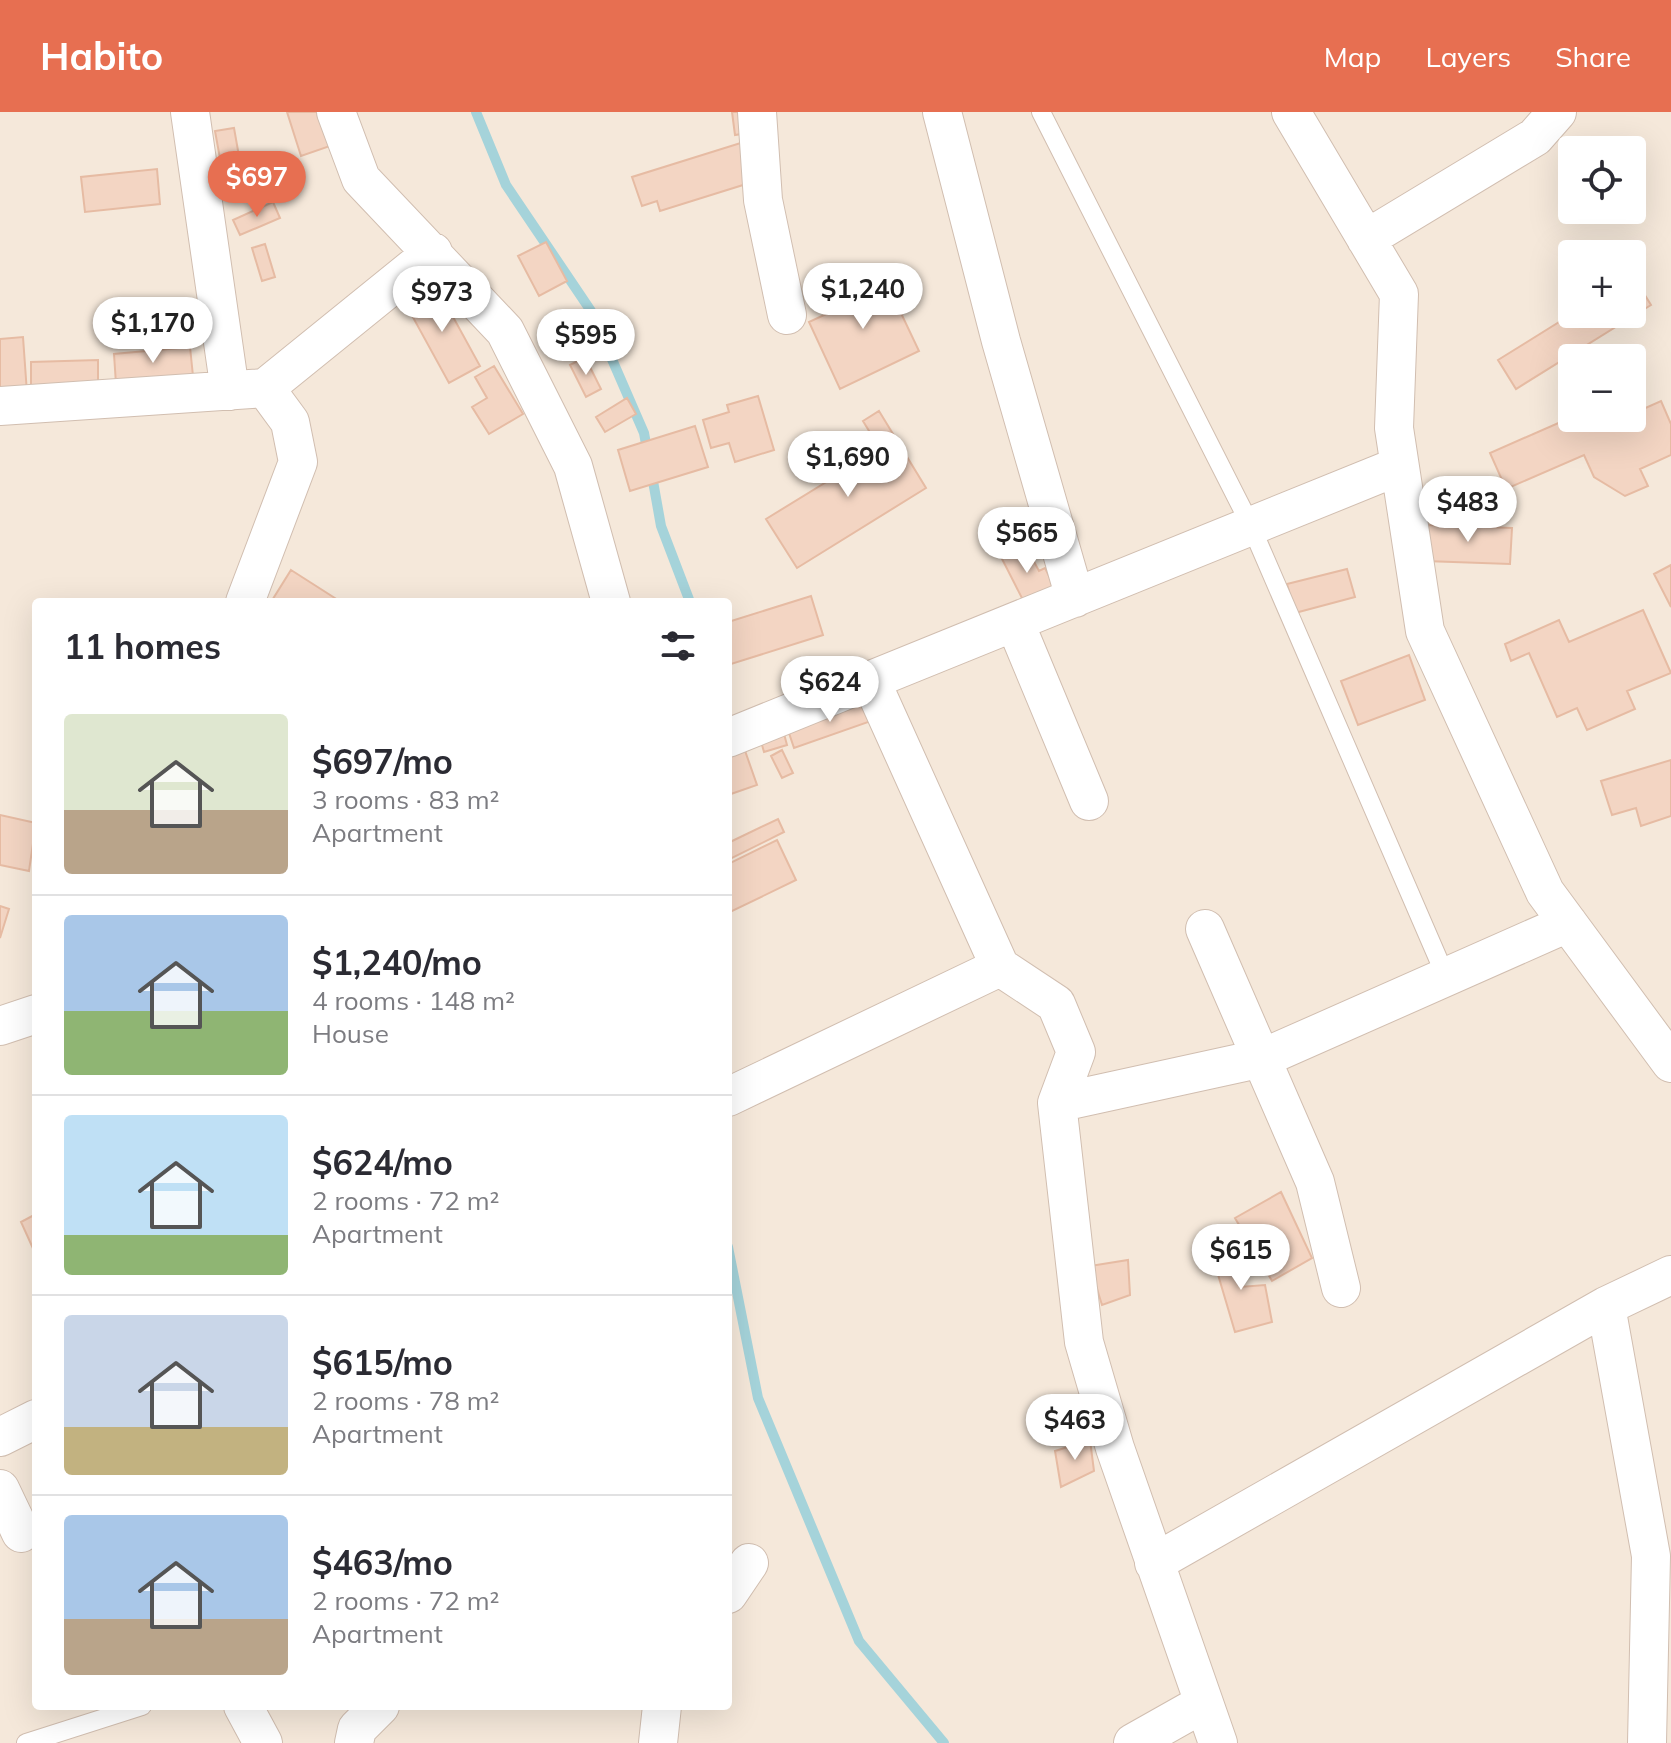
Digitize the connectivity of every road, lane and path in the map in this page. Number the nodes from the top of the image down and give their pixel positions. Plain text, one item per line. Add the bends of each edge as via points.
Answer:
1 (190, 112) edge
2 (336, 112) edge
3 (757, 112) edge
4 (942, 112) edge
5 (1041, 112) edge
6 (1291, 112) edge
7 (1538, 120) edge
8 (1366, 239) junction
9 (433, 252) junction
10 (787, 315) dead end
11 (247, 390) junction
12 (0, 406) edge
13 (1399, 466) junction
14 (1251, 526) junction
15 (247, 598) edge
16 (610, 598) edge
17 (1075, 598) junction
18 (1015, 623) junction
19 (871, 681) junction
20 (732, 736) edge
21 (1089, 801) dead end
22 (1568, 923) junction
23 (1205, 929) dead end
24 (1000, 967) junction
25 (1446, 977) junction
26 (32, 1015) edge
27 (0, 1026) edge
28 (1263, 1058) junction
29 (1671, 1063) edge
30 (732, 1095) edge
31 (1057, 1103) junction
32 (1671, 1275) edge
33 (1341, 1288) dead end
34 (1606, 1306) junction
35 (32, 1421) edge
36 (0, 1437) edge
37 (0, 1489) edge
38 (19, 1534) edge
39 (1154, 1563) junction
40 (1204, 1703) junction
41 (129, 1710) edge
42 (245, 1710) edge
43 (376, 1710) edge
44 (662, 1710) edge
45 (26, 1743) edge
46 (263, 1743) edge
47 (354, 1743) edge
48 (658, 1743) edge
49 (1133, 1743) edge
50 (1218, 1743) edge
51 (1647, 1743) edge

1 - 11 street
2 - 9 street via 361,179
3 - 10 street via 763,200
4 - 17 street
5 - 14 lane
6 - 8 street
7 - 8 street
8 - 13 street via 1399,294 1394,428
9 - 11 street
9 - 16 street via 505,331 573,466
11 - 12 street
11 - 15 street via 290,422 298,462
13 - 14 street
13 - 22 street via 1425,631 1545,892
14 - 17 street
14 - 25 lane
17 - 18 street
18 - 19 street
18 - 21 street
19 - 20 street
19 - 24 street
22 - 25 street
22 - 29 street
23 - 28 street
24 - 30 street
24 - 31 street via 1056,1004 1076,1052
25 - 28 street
26 - 27 street
28 - 31 street
28 - 33 street via 1315,1182
31 - 39 street via 1084,1342
32 - 34 street
34 - 39 street
34 - 51 street via 1651,1556
35 - 36 street
37 - 38 street
39 - 40 street
40 - 49 street
40 - 50 street
41 - 45 lane
42 - 46 street
43 - 47 street via 357,1729
44 - 48 street

